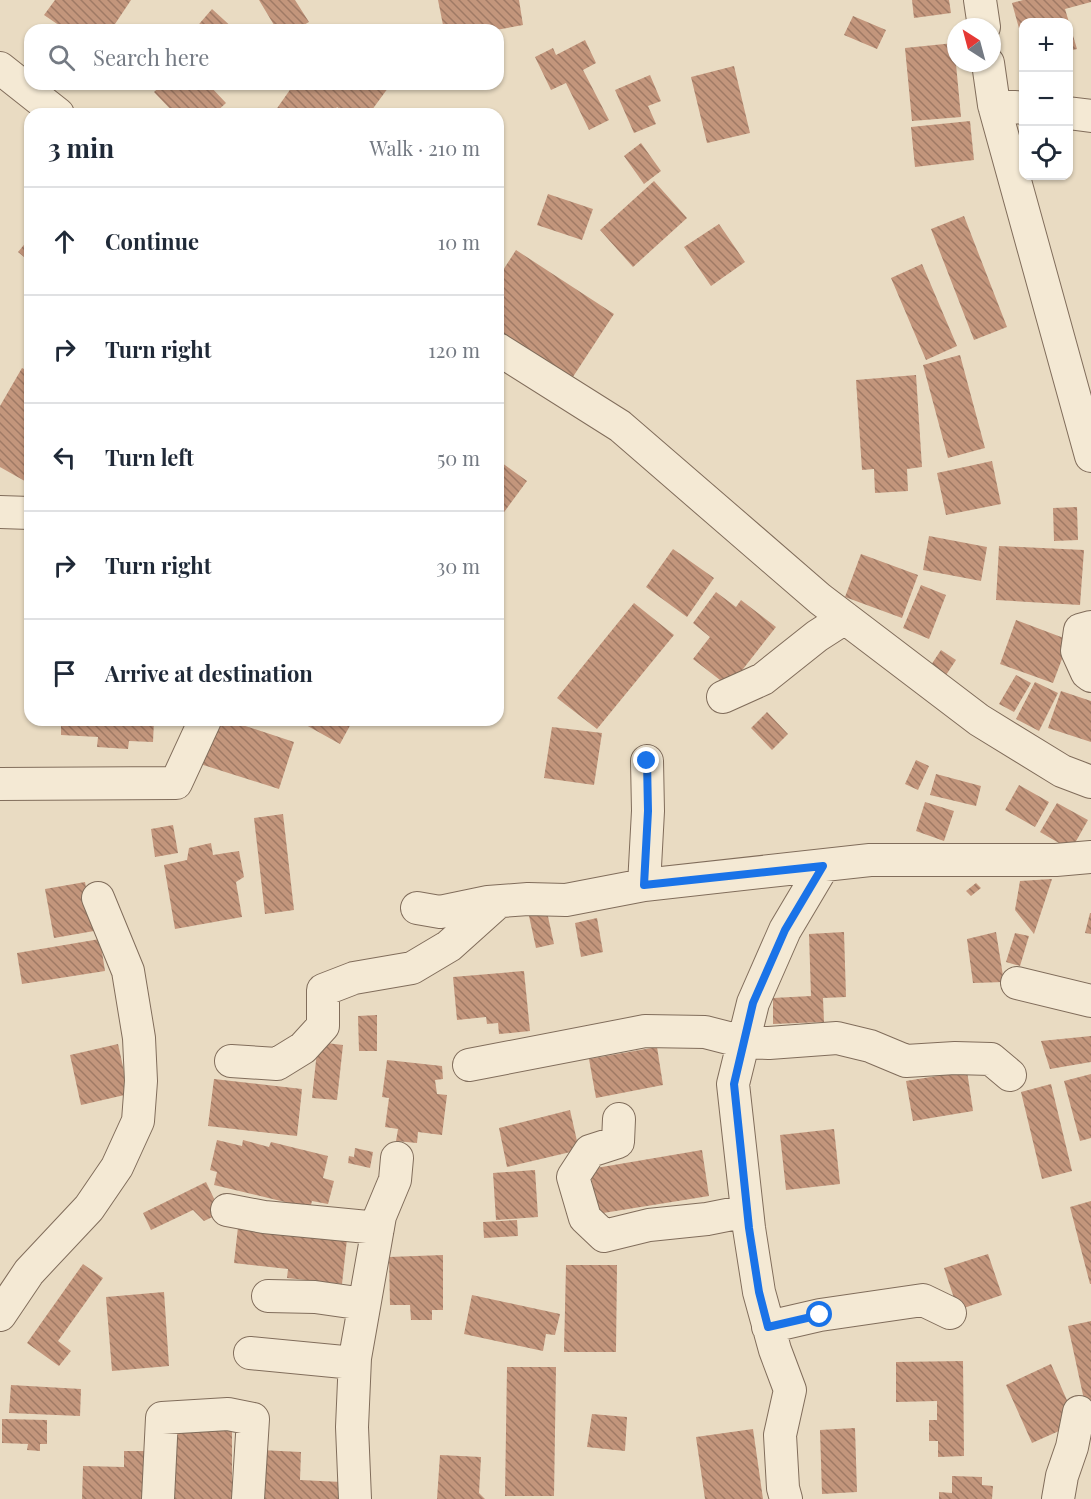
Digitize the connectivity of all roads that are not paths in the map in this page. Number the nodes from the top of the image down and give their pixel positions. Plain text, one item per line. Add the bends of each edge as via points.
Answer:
1 (980, 0) edge
2 (983, 18) edge
3 (0, 68) edge
4 (992, 72) edge
5 (24, 87) edge
6 (28, 90) edge
7 (1009, 107) edge
8 (50, 108) edge
9 (1073, 114) edge
10 (1091, 116) edge
11 (504, 354) edge
12 (1091, 456) edge
13 (0, 512) edge
14 (24, 513) edge
15 (845, 618) junction
16 (1091, 627) edge
17 (1091, 676) edge
18 (723, 697) dead end
19 (202, 726) edge
20 (647, 761) dead end
21 (1091, 782) edge
22 (0, 784) edge
23 (1091, 857) edge
24 (823, 866) junction
25 (644, 885) junction
26 (98, 898) dead end
27 (498, 902) junction
28 (417, 908) dead end
29 (1017, 983) dead end
30 (1091, 1001) edge
31 (744, 1042) junction
32 (231, 1061) dead end
33 (469, 1065) dead end
34 (1010, 1074) dead end
35 (619, 1119) dead end
36 (397, 1158) dead end
37 (227, 1210) dead end
38 (747, 1211) junction
39 (378, 1228) junction
40 (268, 1296) dead end
41 (364, 1304) junction
42 (950, 1312) dead end
43 (0, 1315) edge
44 (768, 1327) junction
45 (250, 1353) dead end
46 (354, 1363) junction
47 (1079, 1412) dead end
48 (158, 1499) edge
49 (248, 1499) edge
50 (355, 1499) edge
51 (786, 1499) edge
52 (1058, 1499) edge

1 - 2 street
3 - 5 street
4 - 7 street
6 - 8 street
7 - 12 street
9 - 10 street
11 - 15 street via 620,426
13 - 14 street
15 - 18 street via 763,678
15 - 21 street via 979,720 1062,771
16 - 17 street via 1080,630 1077,651
19 - 22 street via 176,783
20 - 25 street
23 - 24 street via 870,860
24 - 25 street
24 - 31 street via 785,930 753,1003
25 - 27 street via 566,900
26 - 43 street via 128,971 139,1038 138,1121 117,1167 89,1208 29,1272
27 - 28 street via 440,912
27 - 32 street via 449,946 412,968 354,978 323,990 322,1026 303,1048 277,1064
29 - 30 street
31 - 33 street via 705,1032 645,1031
31 - 34 street via 837,1038 906,1061 991,1059
31 - 38 street via 734,1084
35 - 38 street via 618,1142 590,1151 573,1178 585,1218 604,1236
36 - 39 street via 395,1180
37 - 39 street
38 - 44 street
39 - 41 street
40 - 41 street
41 - 46 street
42 - 44 street via 923,1300
44 - 51 street via 790,1390 780,1435
45 - 46 street
46 - 50 street
47 - 52 street
48 - 49 street via 162,1418 228,1414 253,1419

